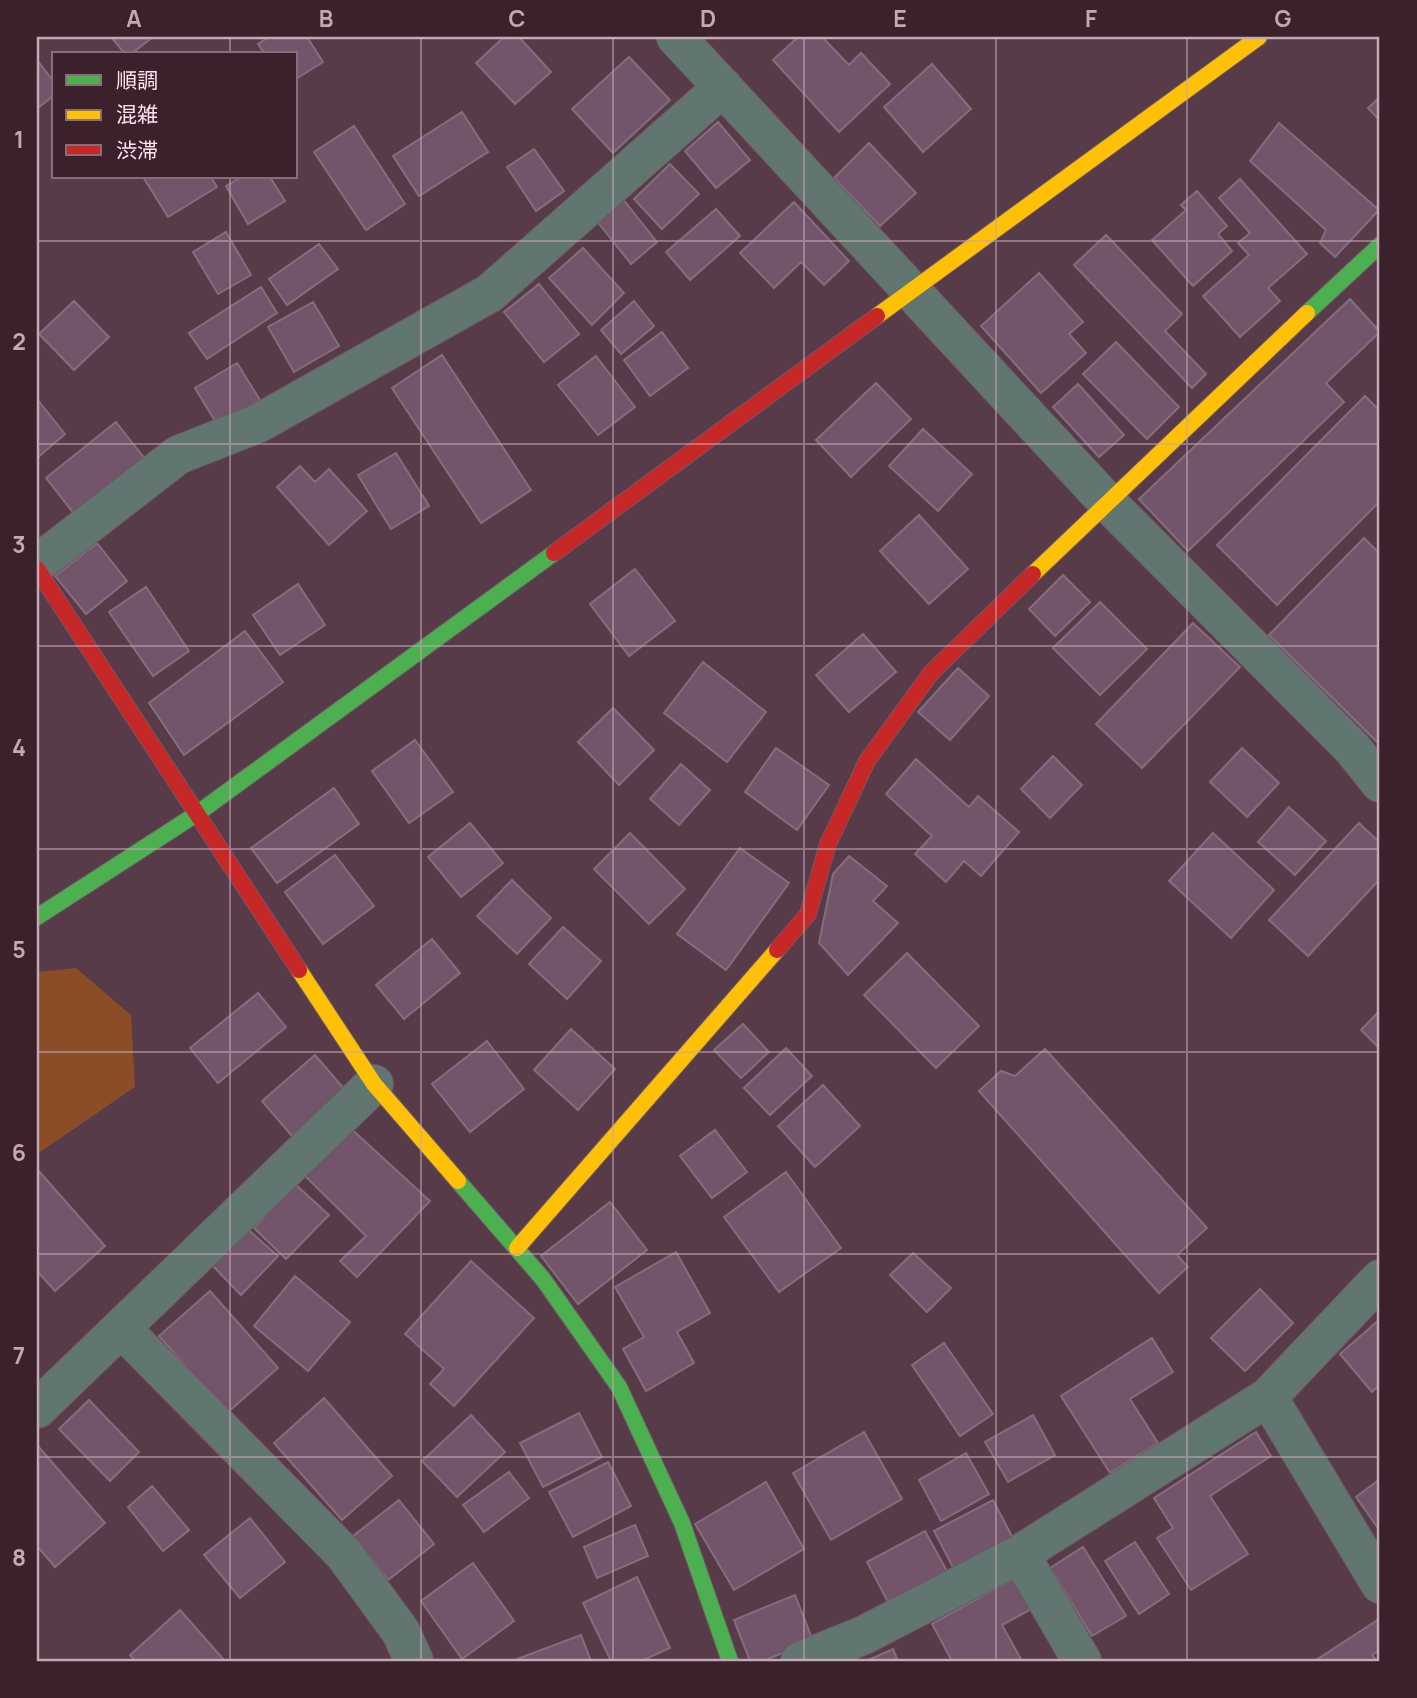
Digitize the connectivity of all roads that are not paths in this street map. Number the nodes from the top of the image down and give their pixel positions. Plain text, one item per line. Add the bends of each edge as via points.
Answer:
1 (676, 37) edge
2 (1259, 37) edge
3 (723, 87) junction
4 (1380, 245) edge
5 (913, 290) junction
6 (1107, 502) junction
7 (37, 566) edge
8 (1380, 783) edge
9 (198, 813) junction
10 (37, 917) edge
11 (374, 1084) junction
12 (517, 1248) junction
13 (1380, 1279) edge
14 (121, 1328) junction
15 (1268, 1397) junction
16 (37, 1409) edge
17 (1020, 1554) junction
18 (1380, 1584) edge
19 (414, 1661) edge
20 (730, 1661) edge
21 (800, 1661) edge
22 (1082, 1661) edge

1 - 3 street
2 - 5 street
3 - 5 street
3 - 7 street via 490,293 259,423 178,455
4 - 6 street
5 - 6 street
5 - 9 street
6 - 8 street via 1352,748
6 - 12 street via 931,674 867,761 828,844 808,914
7 - 9 street
9 - 10 street
9 - 11 street
11 - 12 street
11 - 14 street
12 - 20 street via 618,1387 682,1523
13 - 15 street
14 - 16 street
14 - 19 street via 344,1554 401,1632
15 - 17 street
15 - 18 street
17 - 21 street via 864,1635
17 - 22 street

